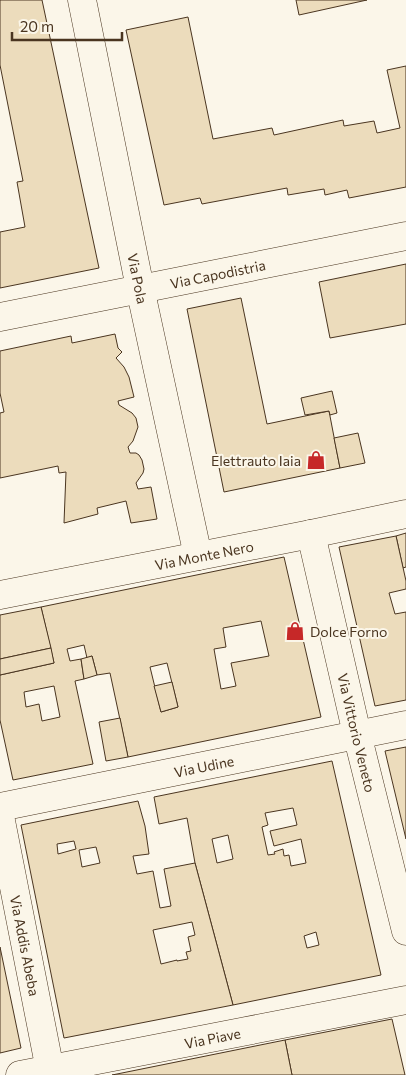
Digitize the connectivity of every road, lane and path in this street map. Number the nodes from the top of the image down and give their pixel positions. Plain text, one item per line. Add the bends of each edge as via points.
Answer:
1 (82, 0) edge
2 (406, 236) edge
3 (140, 288) junction
4 (0, 316) edge
5 (406, 514) edge
6 (311, 534) junction
7 (198, 556) junction
8 (0, 596) edge
9 (406, 725) edge
10 (357, 734) junction
11 (0, 807) edge
12 (0, 816) edge
13 (406, 931) edge
14 (406, 1000) edge
15 (50, 1072) edge
16 (20, 1075) edge

1 - 3 street, Via Pola
2 - 3 street, Via Capodistria
3 - 4 street, Via Capodistria
3 - 7 street, Via Pola
5 - 6 street, Via Monte Nero
6 - 7 street, Via Monte Nero
6 - 10 street, Via Vittorio Veneto
7 - 8 street, Via Monte Nero
9 - 10 street, Via Udine
10 - 11 street, Via Udine
10 - 13 street, Via Vittorio Veneto
12 - 15 street, Via Addis Abeba
14 - 15 street, Via Piave
15 - 16 street, Via Piave

